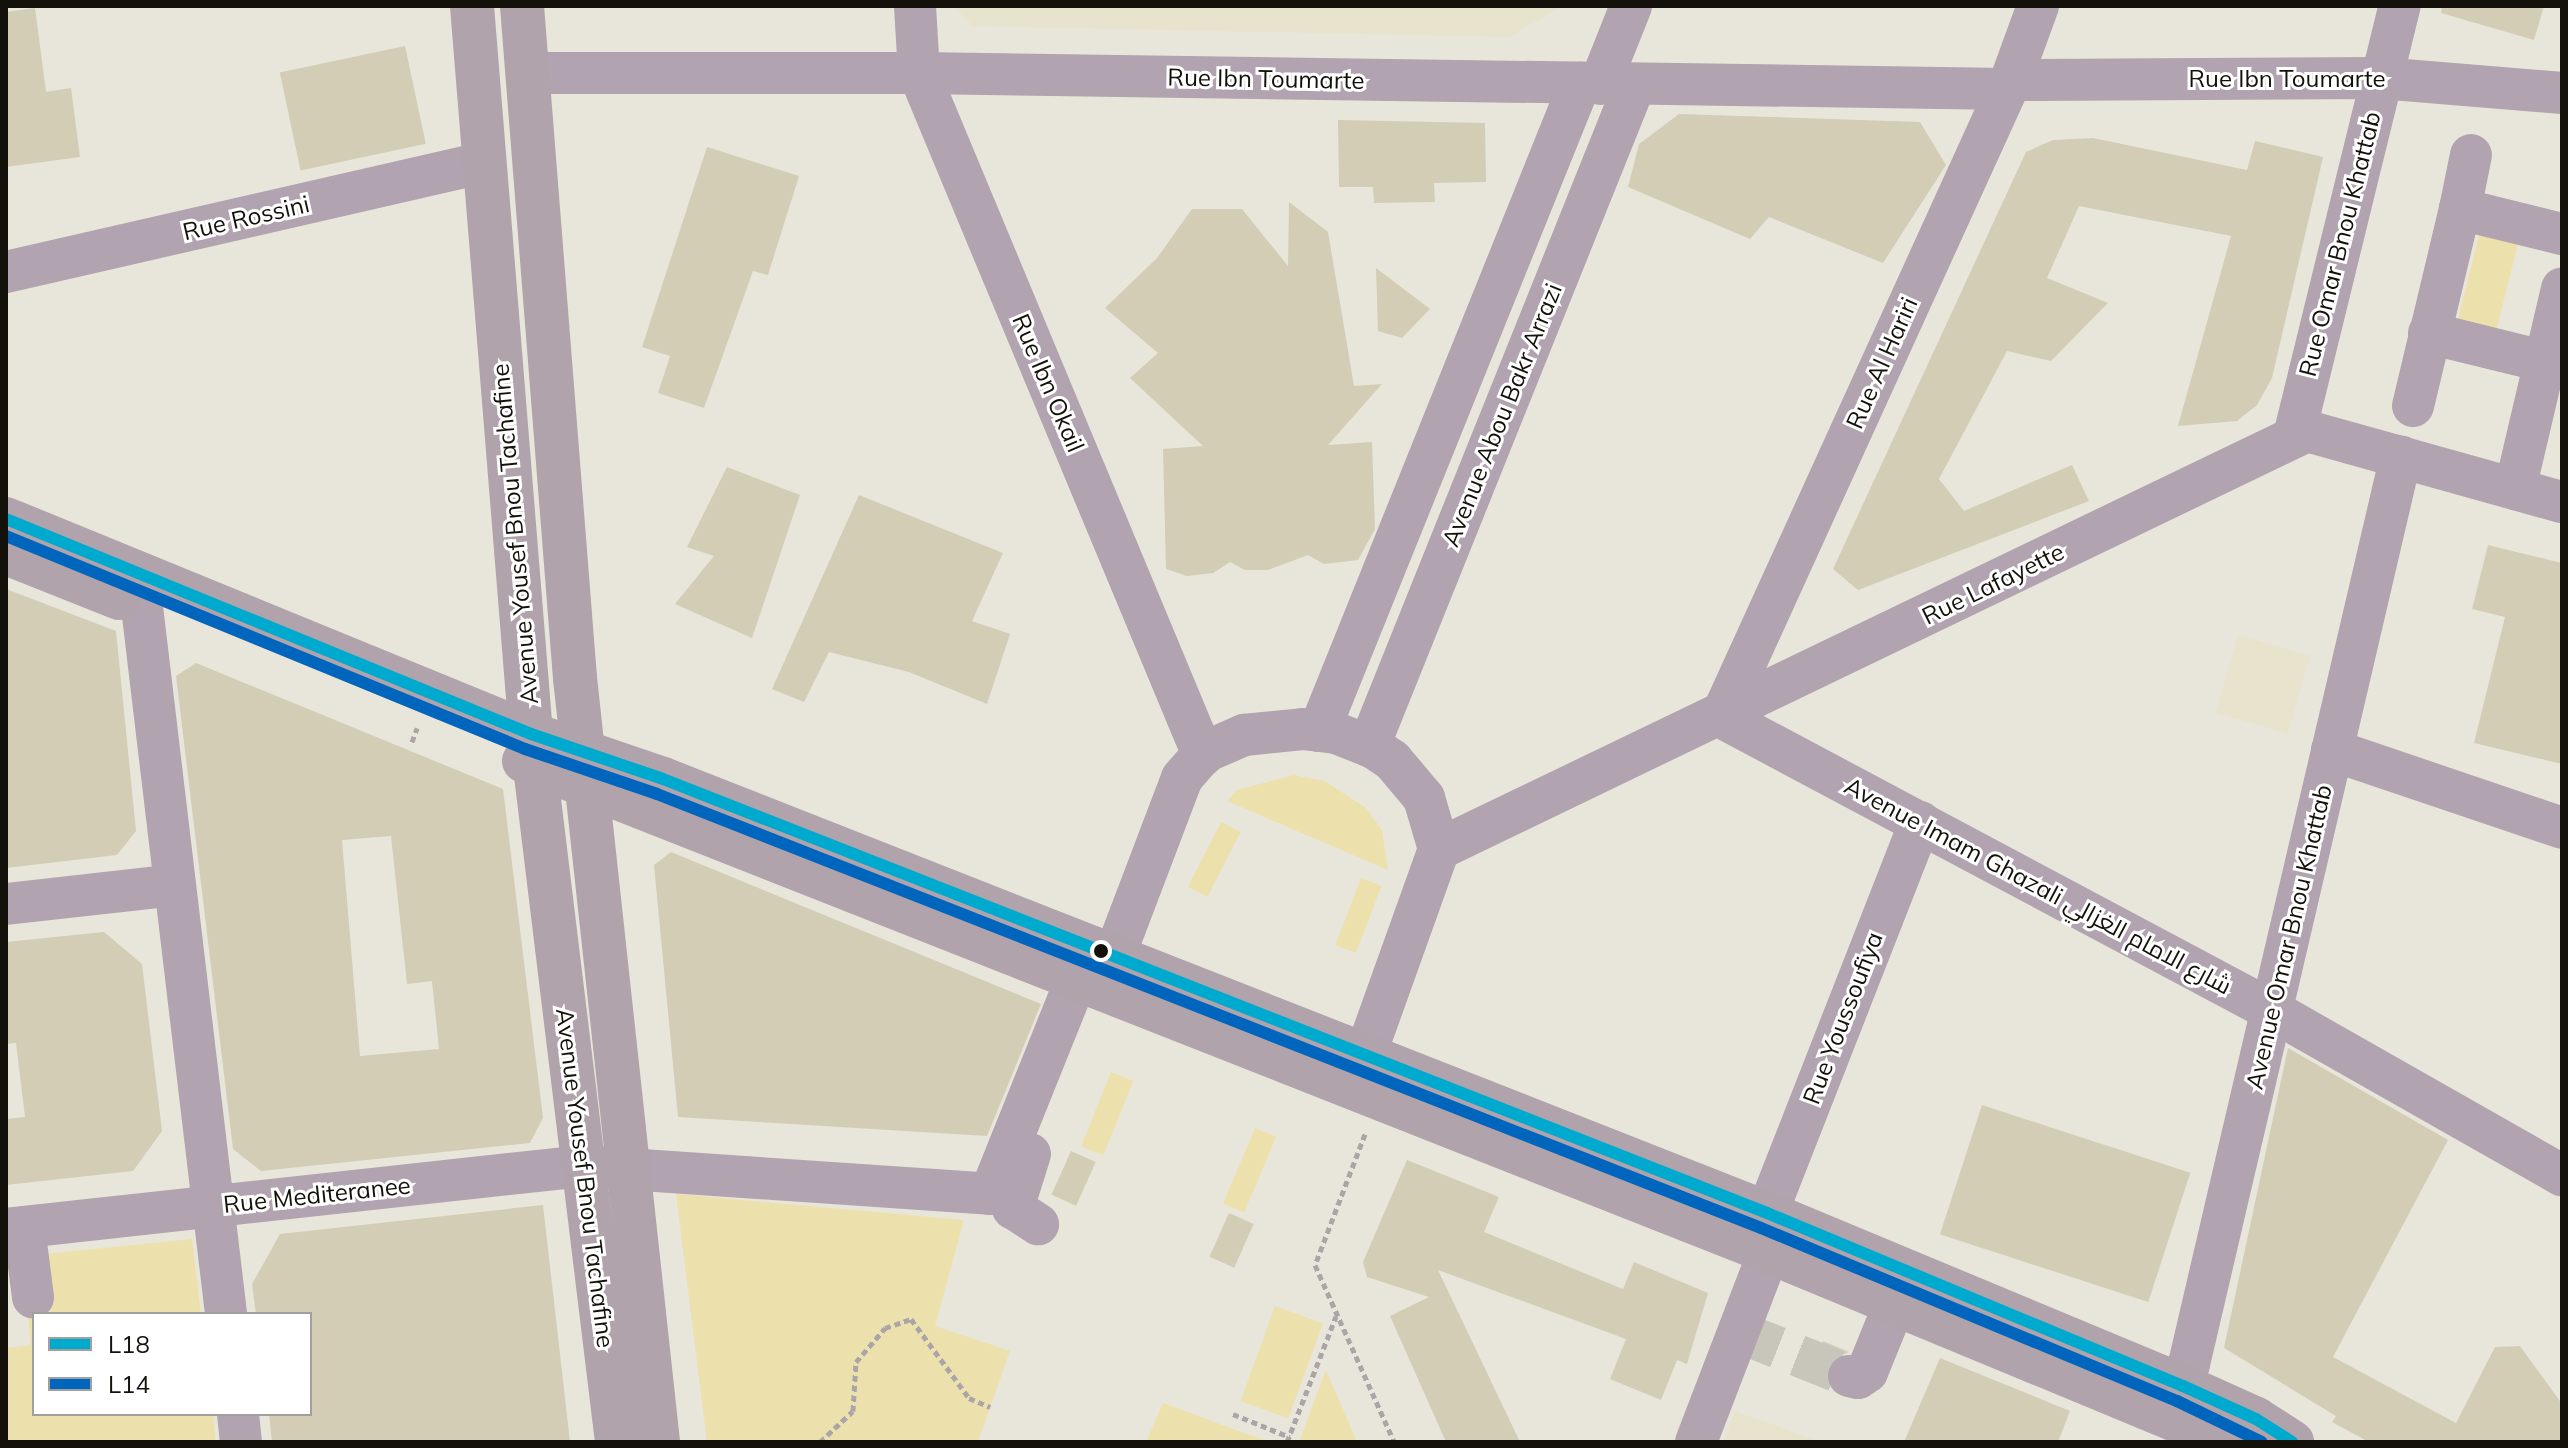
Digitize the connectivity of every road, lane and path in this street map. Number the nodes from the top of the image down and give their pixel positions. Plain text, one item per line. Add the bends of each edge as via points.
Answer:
1 (472, 6) edge
2 (522, 6) edge
3 (915, 6) edge
4 (1631, 6) edge
5 (2038, 6) edge
6 (2400, 6) edge
7 (527, 73) junction
8 (919, 73) junction
9 (2380, 78) junction
10 (1605, 84) junction
11 (2008, 84) junction
12 (2562, 93) edge
13 (2471, 155) dead end
14 (485, 162) junction
15 (2460, 209) junction
16 (2562, 234) edge
17 (6, 272) edge
18 (2561, 297) edge
19 (2429, 333) junction
20 (2543, 361) junction
21 (2413, 406) dead end
22 (2294, 436) junction
23 (2401, 456) junction
24 (2515, 489) junction
25 (2562, 502) edge
26 (6, 519) edge
27 (6, 553) edge
28 (142, 607) junction
29 (1721, 717) junction
30 (1319, 731) junction
31 (1369, 746) junction
32 (533, 749) junction
33 (2332, 750) junction
34 (1203, 755) junction
35 (584, 768) junction
36 (1920, 822) junction
37 (2562, 828) edge
38 (1439, 849) junction
39 (175, 885) junction
40 (6, 904) edge
41 (1095, 974) junction
42 (2271, 1010) junction
43 (1363, 1087) junction
44 (583, 1166) junction
45 (628, 1167) junction
46 (2562, 1175) edge
47 (213, 1206) junction
48 (1038, 1224) dead end
49 (15, 1228) edge
50 (1768, 1233) junction
51 (33, 1297) dead end
52 (1895, 1303) junction
53 (226, 1312) edge
54 (1337, 1315) junction
55 (1849, 1376) dead end
56 (2178, 1401) junction
57 (990, 1407) dead end
58 (1233, 1414) dead end
59 (238, 1416) edge
60 (1288, 1439) edge
61 (241, 1442) edge
62 (617, 1442) edge
63 (658, 1442) edge
64 (820, 1442) edge
65 (1394, 1442) edge
66 (1696, 1442) edge
67 (2229, 1442) edge
68 (2292, 1442) edge

1 - 14 main road, Avenue Yousef Bnou Tachafine
2 - 7 main road, Avenue Yousef Bnou Tachafine
3 - 8 street, Rue Ibn Okail
4 - 10 street
5 - 11 street, Rue Al Hariri
6 - 9 street, Rue Omar Bnou Khattab
7 - 8 street, Rue Ibn Toumarte
7 - 35 main road, Avenue Yousef Bnou Tachafine
8 - 10 street, Rue Ibn Toumarte
8 - 34 street, Rue Ibn Okail
9 - 11 street, Rue Ibn Toumarte
9 - 12 street, Rue Ibn Toumarte
9 - 22 street, Rue Omar Bnou Khattab
10 - 11 street, Rue Ibn Toumarte
10 - 30 street
10 - 31 street, Avenue Abou Bakr Arrazi
11 - 29 street, Rue Al Hariri
13 - 15 street
14 - 17 street, Rue Rossini
14 - 32 main road, Avenue Yousef Bnou Tachafine
15 - 16 street
15 - 19 street
18 - 20 street
19 - 20 street
19 - 21 street
20 - 24 street
22 - 23 street, Rue Lafayette via 2320,431
22 - 29 street, Rue Lafayette
23 - 24 street, Rue Lafayette
23 - 33 street, Avenue Omar Bnou Khattab
24 - 25 street, Rue Lafayette
26 - 32 main road
27 - 28 main road
28 - 32 main road
28 - 39 street
29 - 36 street, Avenue Imam Ghazali شارع الامام الغزالي
29 - 38 street, Rue Lafayette
30 - 31 street
30 - 34 street via 1244,735
31 - 38 street via 1392,760 1424,798
32 - 35 main road
32 - 44 main road, Avenue Yousef Bnou Tachafine
33 - 37 street
33 - 42 street, Avenue Omar Bnou Khattab
34 - 41 street via 1182,778
35 - 41 main road
35 - 45 main road, Avenue Yousef Bnou Tachafine
36 - 42 street, Avenue Imam Ghazali شارع الامام الغزالي
36 - 50 street, Rue Youssoufiya
38 - 43 street
39 - 40 street
39 - 47 street
41 - 43 main road
41 - 45 street, Rue Mediteranee via 990,1194
41 - 48 street via 1013,1196 1013,1208
42 - 46 street, Avenue Imam Ghazali شارع الامام الغزالي
42 - 56 street, Avenue Omar Bnou Khattab
43 - 50 main road
43 - 54 path via 1315,1265
44 - 45 street, Rue Mediteranee
44 - 47 street, Rue Mediteranee
44 - 62 main road, Avenue Yousef Bnou Tachafine
45 - 63 main road, Avenue Yousef Bnou Tachafine
47 - 49 street, Rue Mediteranee
47 - 53 street
49 - 51 street
50 - 52 main road
50 - 56 main road
50 - 66 street, Rue Youssoufiya
52 - 55 street via 1867,1372
52 - 56 main road
54 - 60 path
54 - 65 path
56 - 67 main road
56 - 68 main road via 2256,1419
57 - 64 path via 969,1398 911,1319 885,1328 856,1362 853,1411
58 - 60 path
59 - 61 street

